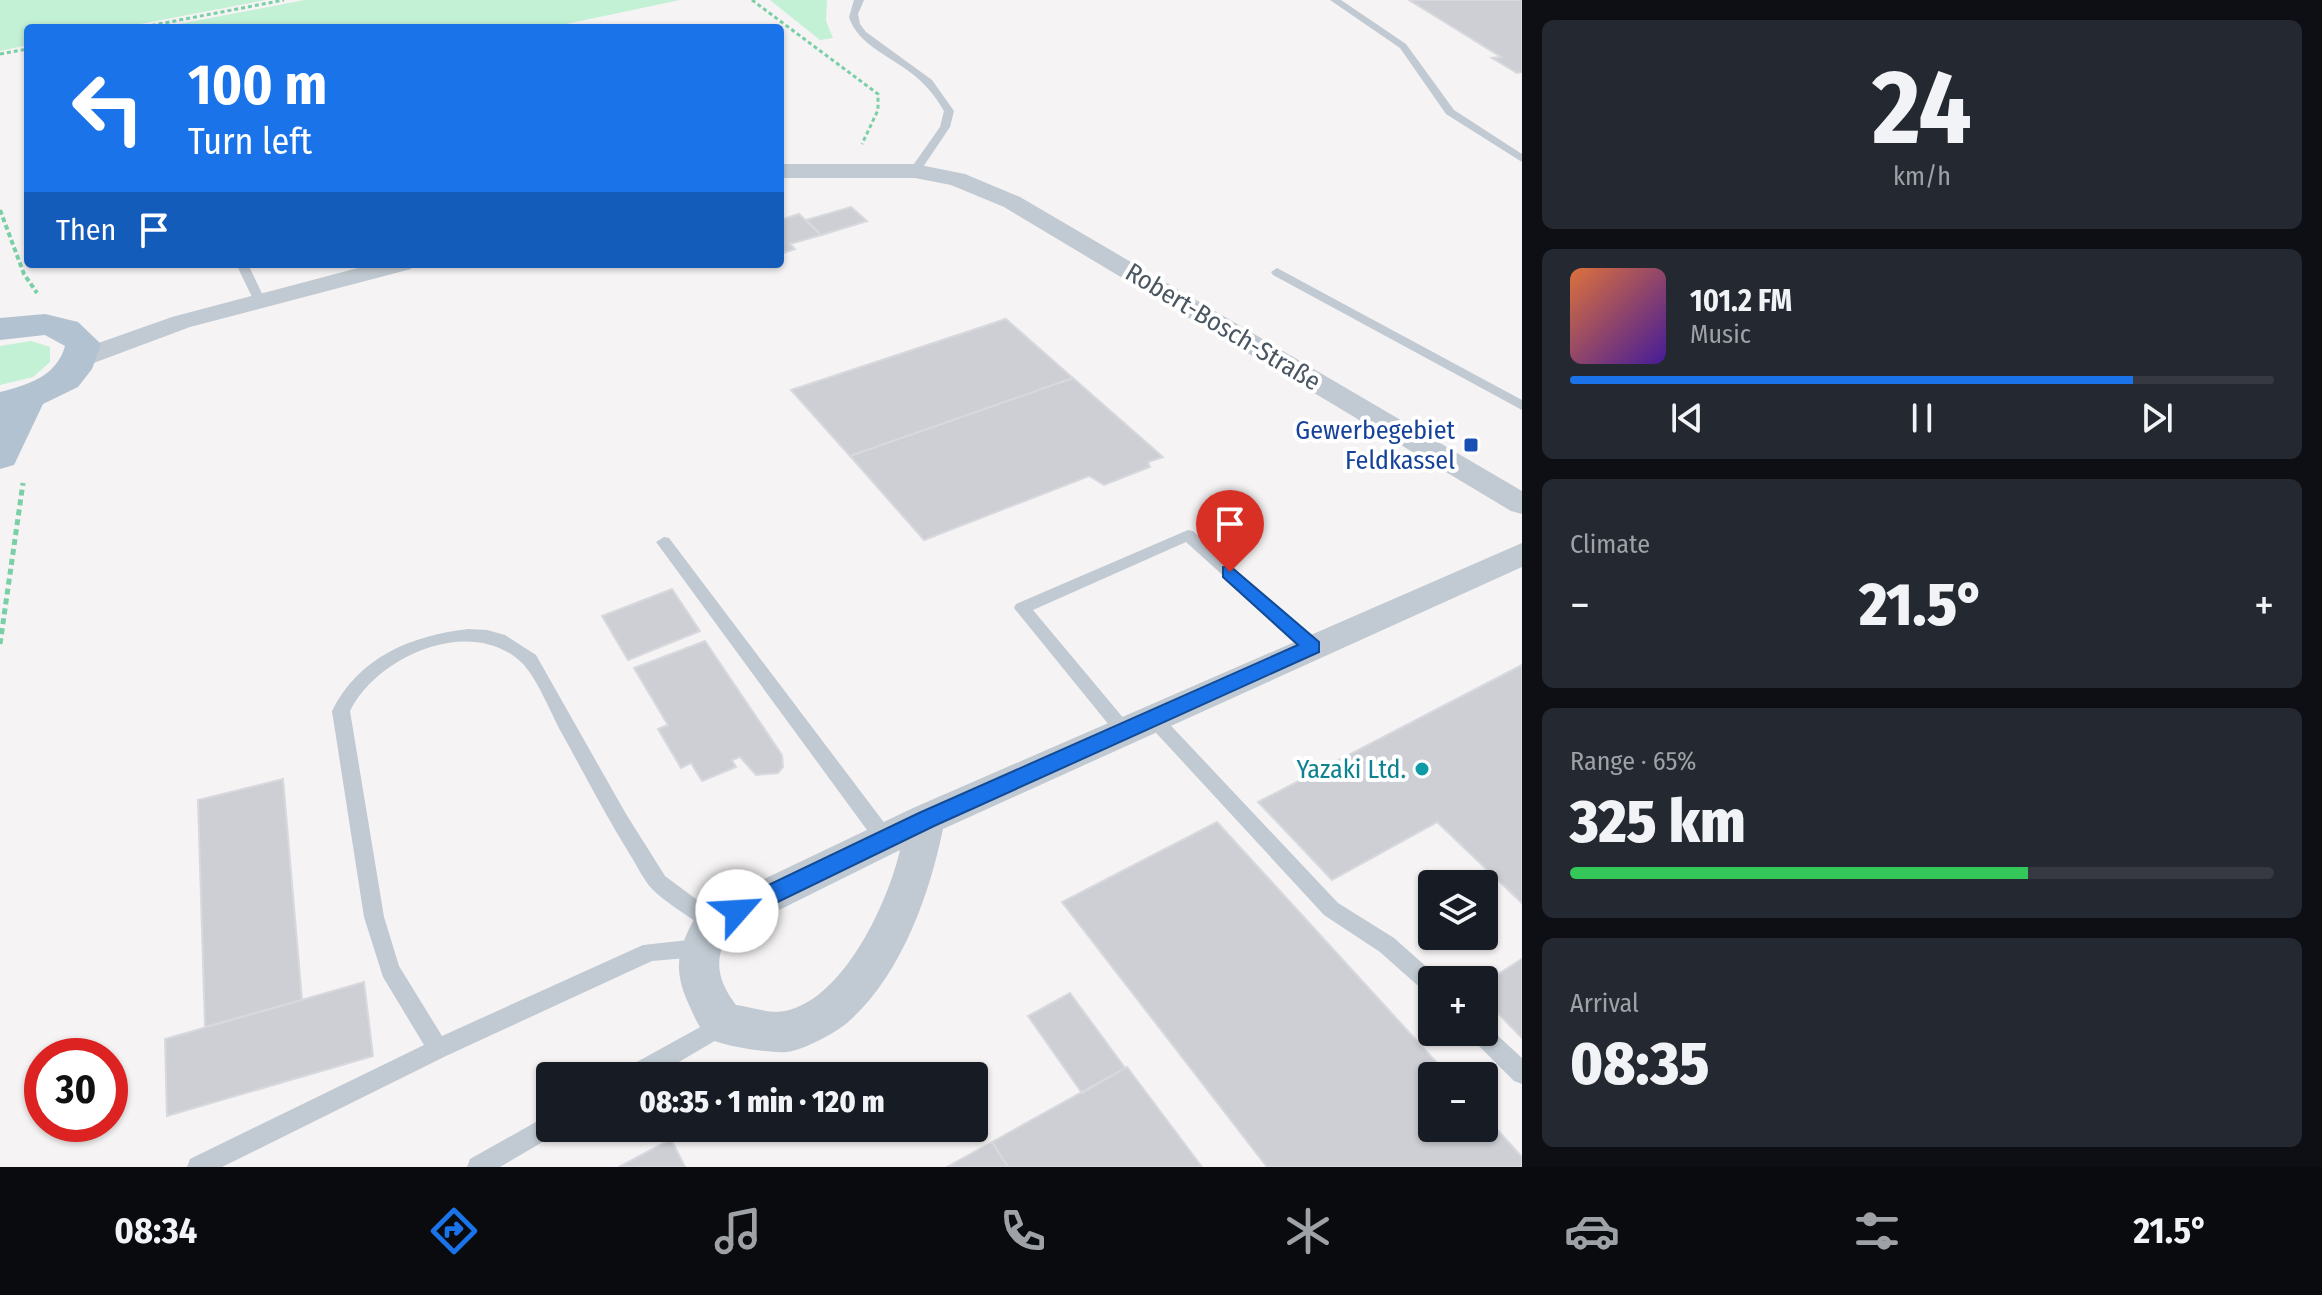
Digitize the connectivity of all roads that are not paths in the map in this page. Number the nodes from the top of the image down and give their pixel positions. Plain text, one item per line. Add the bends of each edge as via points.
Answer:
1 (859, 0) edge
2 (1335, 0) edge
3 (1522, 159) edge
4 (784, 171) edge
5 (915, 171) junction
6 (244, 268) edge
7 (386, 268) edge
8 (1277, 272) dead end
9 (0, 300) edge
10 (259, 300) junction
11 (24, 317) edge
12 (78, 345) junction
13 (14, 401) edge
14 (1522, 406) edge
15 (12, 467) edge
16 (1522, 504) edge
17 (664, 542) dead end
18 (1522, 554) edge
19 (1313, 647) junction
20 (1139, 725) junction
21 (926, 819) junction
22 (885, 839) junction
23 (705, 936) junction
24 (1418, 973) edge
25 (724, 1024) junction
26 (1494, 1046) edge
27 (438, 1049) junction
28 (658, 1062) edge
29 (1522, 1073) edge
30 (536, 1133) edge
31 (198, 1167) edge
32 (478, 1167) edge

1 - 5 lane via 853,8 859,31 919,73 941,93 949,111 945,127
2 - 3 lane via 1403,46 1450,112
4 - 5 street, Robert-Bosch-Straße
5 - 16 street, Robert-Bosch-Straße via 957,179 1012,202
6 - 10 lane
7 - 10 street
8 - 14 lane
9 - 11 main road
10 - 12 street
11 - 12 main road via 55,325
12 - 13 main road via 62,380
13 - 15 main road
17 - 22 lane
18 - 19 street
19 - 20 street
19 - 20 lane via 1188,535 1022,608
20 - 21 street
20 - 24 lane via 1331,909
21 - 22 street
21 - 25 street via 914,874 873,965 831,1010 787,1032
22 - 23 street
23 - 25 street via 699,988
23 - 27 lane via 650,952
23 - 27 lane via 658,882 530,660 509,643 486,636 452,635 407,650 346,694 341,711 374,917 390,970
25 - 28 lane
26 - 29 lane
27 - 31 lane
30 - 32 lane

